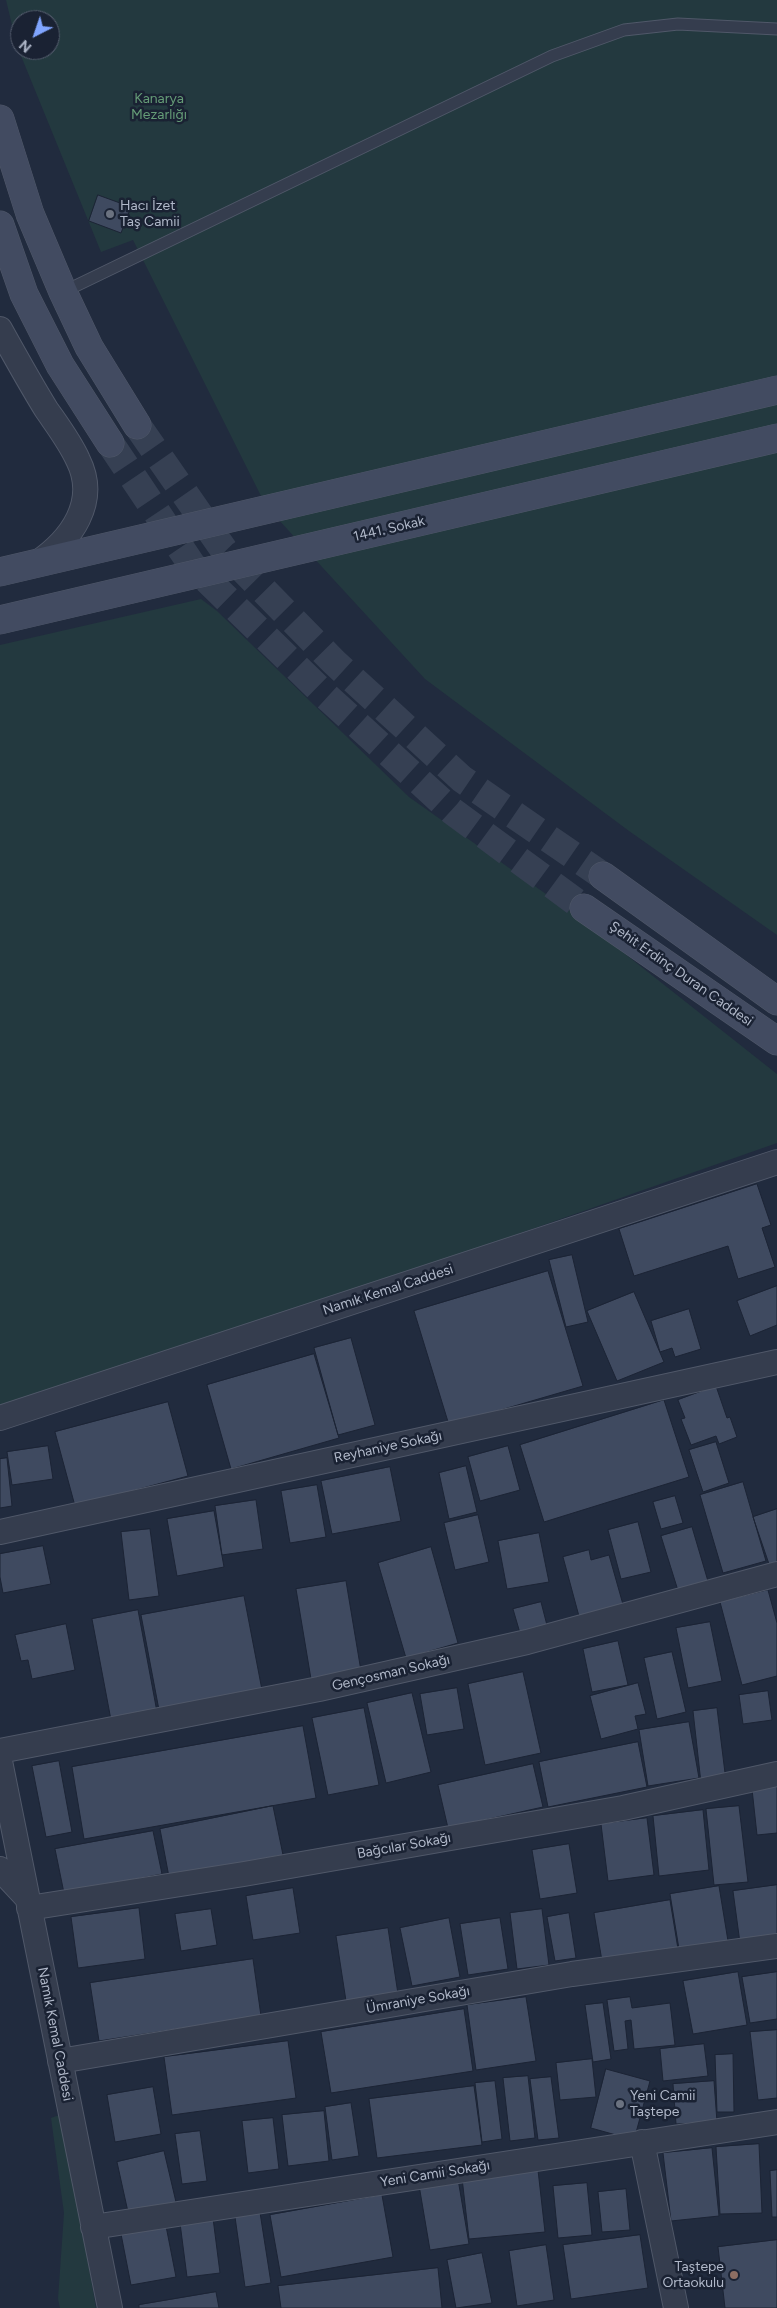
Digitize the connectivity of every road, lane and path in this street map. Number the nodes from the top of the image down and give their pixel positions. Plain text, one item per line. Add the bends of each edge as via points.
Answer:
1 (777, 29) edge
2 (0, 119) edge
3 (0, 225) edge
4 (63, 292) junction
5 (0, 329) edge
6 (777, 390) edge
7 (137, 425) tunnel mouth
8 (777, 438) edge
9 (110, 443) tunnel mouth
10 (37, 563) junction
11 (0, 572) edge
12 (0, 620) edge
13 (603, 876) tunnel mouth
14 (584, 908) tunnel mouth
15 (777, 1001) edge
16 (777, 1041) edge
17 (777, 1162) edge
18 (777, 1362) edge
19 (0, 1418) edge
20 (0, 1532) edge
21 (777, 1574) edge
22 (0, 1751) edge
23 (0, 1761) edge
24 (777, 1774) edge
25 (0, 1869) edge
26 (29, 1904) junction
27 (777, 1946) edge
28 (60, 2061) junction
29 (777, 2122) edge
30 (642, 2142) junction
31 (93, 2227) junction
32 (110, 2308) edge
33 (676, 2308) edge

1 - 4 lane via 678,24 624,30 552,56
2 - 4 street via 30,214
3 - 9 street via 28,303 60,365
4 - 7 street via 89,347
5 - 10 street via 83,473 84,501 74,530 51,554
6 - 10 street
8 - 12 street, 1441. Sokak
10 - 11 street
13 - 15 street
14 - 16 street, Şehit Erdinç Duran Caddesi
17 - 19 street, Namık Kemal Caddesi
18 - 20 street, Reyhaniye Sokağı
21 - 22 street, Gençosman Sokağı via 499,1648 319,1689
23 - 26 street, Namık Kemal Caddesi
24 - 26 street, Bağcılar Sokağı via 604,1811 244,1874
25 - 26 street
26 - 28 street, Namık Kemal Caddesi
27 - 28 street, Ümraniye Sokağı via 572,1974
28 - 31 street, Namık Kemal Caddesi
29 - 30 street, Yeni Camii Sokağı
30 - 31 street, Yeni Camii Sokağı
30 - 33 street
31 - 32 street, Namık Kemal Caddesi

